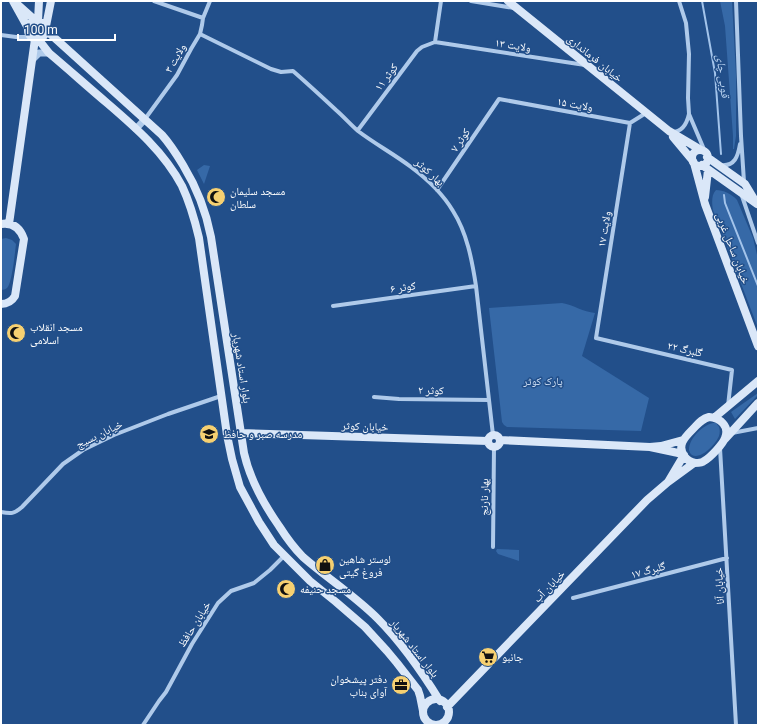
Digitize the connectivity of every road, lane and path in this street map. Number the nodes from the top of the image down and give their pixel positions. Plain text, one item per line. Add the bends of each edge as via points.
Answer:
1 (13, 1) edge
2 (39, 1) edge
3 (51, 1) edge
4 (154, 1) edge
5 (210, 1) edge
6 (441, 1) edge
7 (471, 1) edge
8 (508, 1) edge
9 (680, 1) edge
10 (736, 1) edge
11 (516, 8) junction
12 (203, 18) junction
13 (37, 21) junction
14 (28, 28) junction
15 (46, 28) junction
16 (200, 34) junction
17 (1, 35) edge
18 (35, 38) junction
19 (435, 42) junction
20 (49, 53) junction
21 (33, 59) junction
22 (588, 66) junction
23 (499, 99) joint
24 (646, 113) junction
25 (689, 114) junction
26 (145, 119) junction
27 (630, 123) junction
28 (136, 129) junction
29 (358, 130) junction
30 (669, 131) junction
31 (741, 136) junction
32 (705, 154) junction
33 (699, 165) junction
34 (718, 165) junction
35 (745, 184) junction
36 (437, 190) junction
37 (741, 193) junction
38 (705, 204) junction
39 (757, 204) edge
40 (4, 223) edge
41 (758, 243) edge
42 (476, 286) junction
43 (1, 304) edge
44 (333, 306) dead end
45 (596, 338) joint
46 (227, 340) junction
47 (214, 342) junction
48 (758, 346) edge
49 (758, 381) edge
50 (221, 396) junction
51 (374, 398) dead end
52 (488, 400) junction
53 (758, 402) edge
54 (728, 406) junction
55 (714, 417) junction
56 (758, 428) edge
57 (241, 433) junction
58 (490, 438) junction
59 (725, 439) junction
60 (500, 440) junction
61 (684, 440) junction
62 (494, 447) junction
63 (650, 447) junction
64 (683, 455) junction
65 (694, 463) junction
66 (668, 482) junction
67 (1, 512) edge
68 (292, 545) junction
69 (493, 547) dead end
70 (284, 556) junction
71 (727, 558) junction
72 (573, 598) dead end
73 (440, 700) junction
74 (447, 707) junction
75 (423, 711) junction
76 (428, 724) edge
77 (441, 724) edge
78 (143, 725) edge
79 (736, 725) edge

1 - 13 main road
1 - 14 main road
2 - 13 main road
3 - 15 main road
4 - 12 street
5 - 12 street, ولایت ۳
6 - 19 street
7 - 11 street
8 - 11 main road, خیابان فرمانداری
9 - 25 street via 686,23 689,54
10 - 31 street
11 - 22 main road, خیابان فرمانداری
12 - 16 street, ولایت ۳
13 - 14 main road
13 - 15 main road via 43,22
14 - 18 main road via 28,32
15 - 18 main road via 46,35 43,38
15 - 26 main road, بلوار استاد شهریار
16 - 26 street, ولایت ۳ via 177,75
16 - 29 street, بهار کوثر via 271,69 281,72 293,71
17 - 18 street
18 - 20 main road, بلوار استاد شهریار
18 - 21 main road
19 - 22 street, ولایت ۱۳
19 - 29 street, کوثر ۱۱ via 417,51
20 - 21 street via 39,53
20 - 28 main road, بلوار استاد شهریار
21 - 40 main road
22 - 24 main road, خیابان فرمانداری
23 - 27 street, ولایت ۱۵
23 - 36 street, کوثر ۷
24 - 27 street
24 - 30 main road, خیابان فرمانداری
25 - 30 street via 681,130
25 - 32 street
26 - 28 street
26 - 46 main road, بلوار استاد شهریار via 171,146 202,202 209,223
27 - 45 street, ولایت ۱۷
28 - 47 main road, بلوار استاد شهریار via 164,159 181,186 191,209 199,238
29 - 36 street, بهار کوثر via 411,167
30 - 32 main road, خیابان فرمانداری
30 - 33 main road, خیابان فرمانداری
31 - 34 street via 736,159 727,165
31 - 35 street
32 - 33 main road via 706,161
32 - 33 main road via 696,151 693,154
32 - 34 main road, خیابان فرمانداری
33 - 37 main road, خیابان فرمانداری
33 - 38 main road, خیابان ساحل غربی
33 - 38 main road, خیابان ساحل غربی
34 - 35 main road, خیابان فرمانداری
35 - 37 street
35 - 39 main road, خیابان فرمانداری
36 - 42 street, بهار کوثر via 458,221 469,251
37 - 39 main road, خیابان فرمانداری
37 - 41 street
38 - 48 main road, خیابان ساحل غربی
40 - 43 main road via 18,228 24,239 15,296 11,301
42 - 44 street, کوثر ۶
42 - 52 street, بهار کوثر
45 - 54 street, گلبرگ ۲۲ via 732,370
46 - 47 street
46 - 57 main road, بلوار استاد شهریار
47 - 50 main road, بلوار استاد شهریار
49 - 54 main road
50 - 67 street, خیابان بسیج via 114,435 83,450 64,464 16,512
50 - 70 main road, بلوار استاد شهریار via 229,448 240,487 259,522
51 - 52 street, کوثر ۲
52 - 58 street, بهار کوثر
53 - 59 main road
54 - 55 main road
55 - 59 main road via 726,428
55 - 61 main road via 701,420
56 - 59 street
57 - 58 main road, خیابان کوثر
57 - 68 main road, بلوار استاد شهریار via 246,462 255,486
58 - 60 main road via 498,437
58 - 62 main road via 488,443
59 - 65 main road via 709,458
59 - 71 street, خیابان آنا
60 - 62 main road via 498,446
60 - 63 main road
61 - 63 main road
61 - 64 main road
62 - 69 street, بهار نارنج
63 - 64 main road
64 - 65 main road
64 - 66 main road, خیابان آب
65 - 66 main road, خیابان آب
66 - 74 main road, خیابان آب via 647,500
68 - 70 street
68 - 73 main road, بلوار استاد شهریار via 377,618 401,644
70 - 75 main road, بلوار استاد شهریار via 366,627 418,690
70 - 78 street, خیابان حافظ via 254,583 231,591 218,603 166,692
71 - 72 street, گلبرگ ۱۷
71 - 79 street, خیابان آنا
73 - 74 main road
73 - 75 main road via 429,702
74 - 77 main road via 447,718
75 - 76 main road
76 - 77 main road

